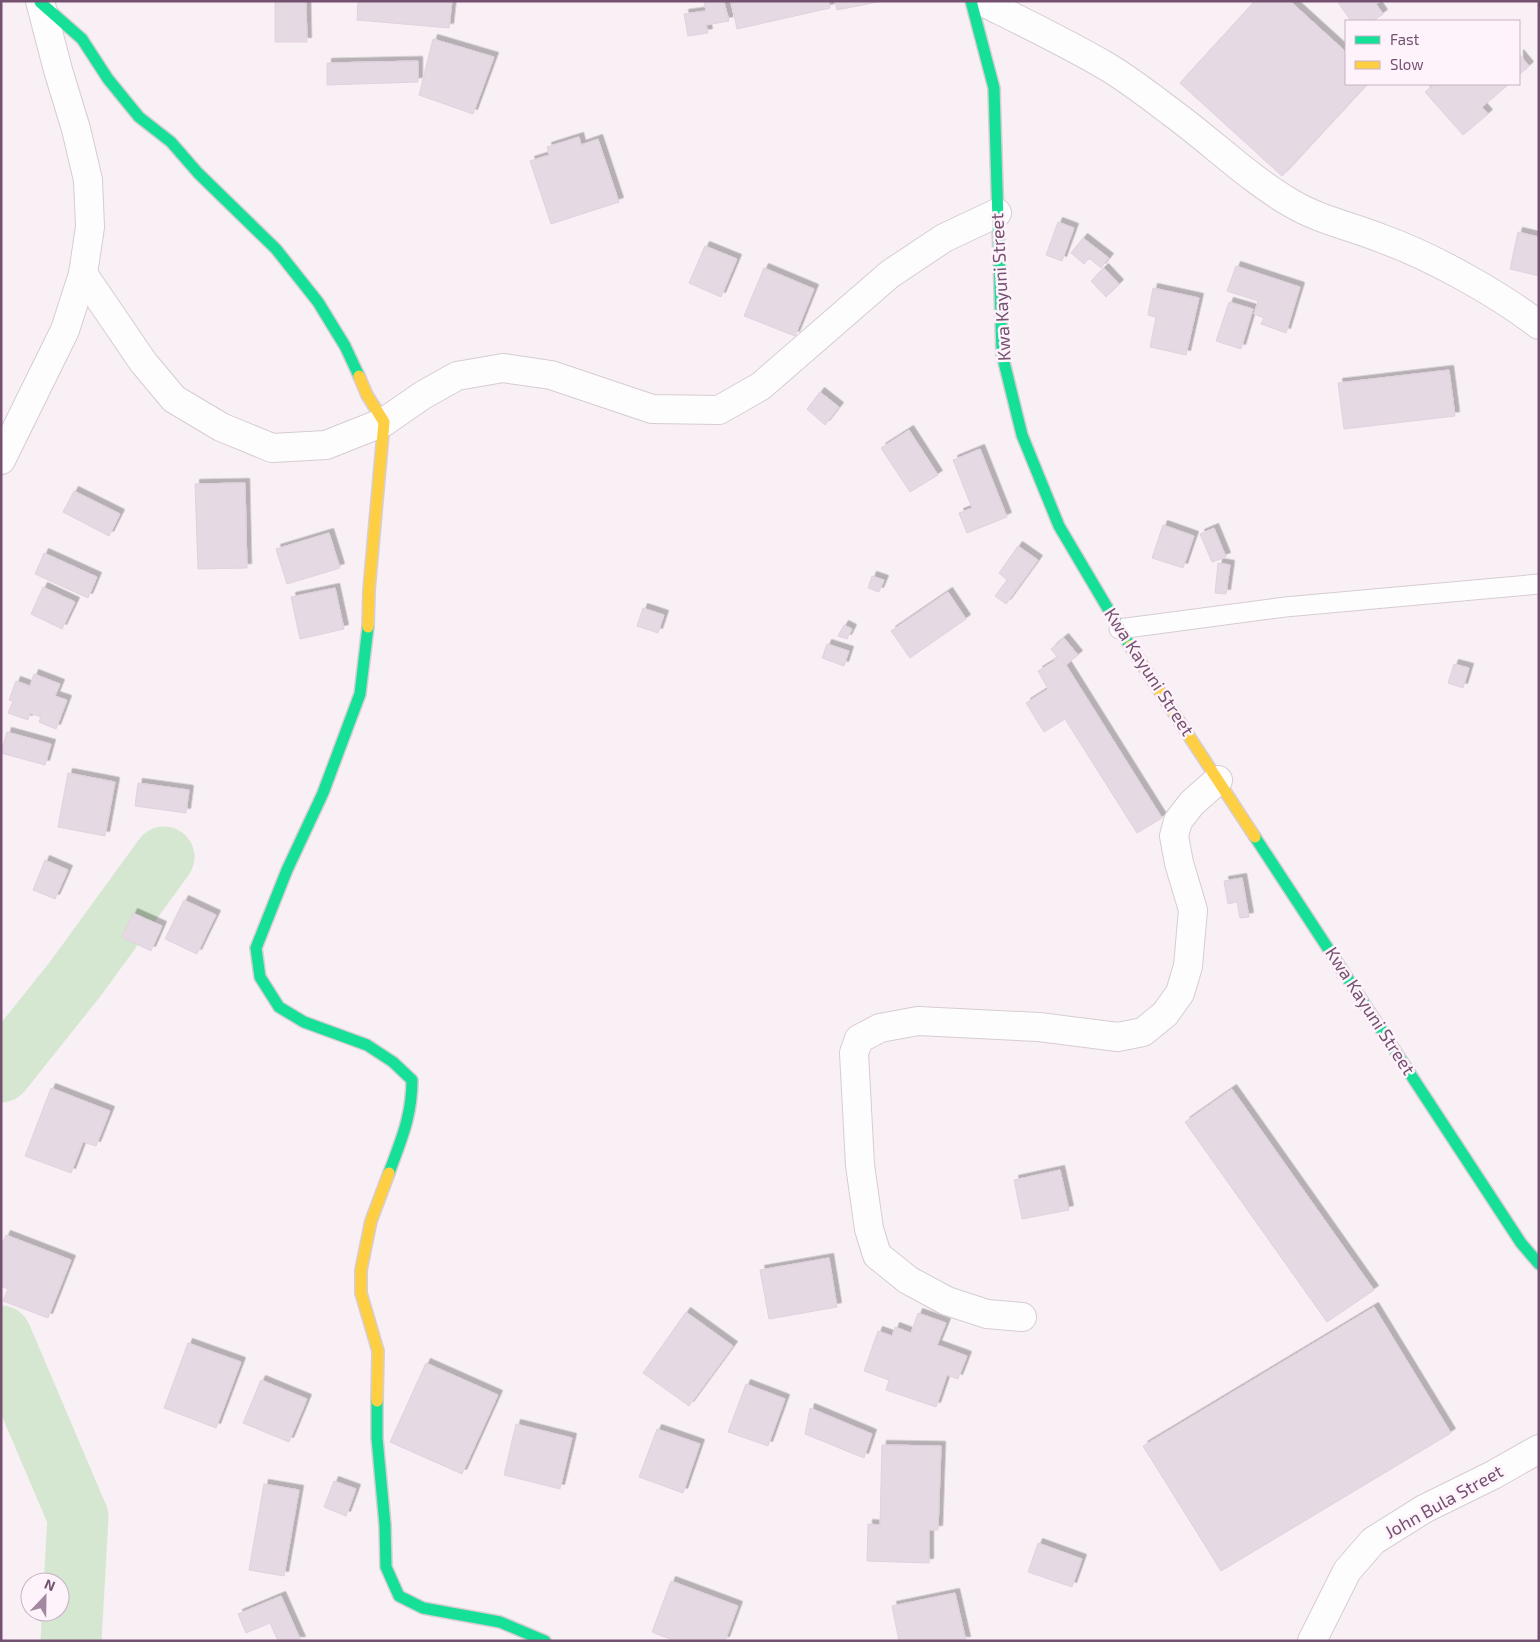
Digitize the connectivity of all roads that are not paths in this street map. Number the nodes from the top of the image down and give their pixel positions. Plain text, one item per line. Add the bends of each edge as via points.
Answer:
1 (40, 1) edge
2 (971, 1) edge
3 (981, 1) edge
4 (997, 213) junction
5 (83, 274) junction
6 (1539, 325) edge
7 (384, 422) junction
8 (1, 460) edge
9 (1539, 584) edge
10 (1119, 629) junction
11 (1218, 780) junction
12 (1539, 1264) edge
13 (1022, 1317) dead end
14 (1539, 1449) edge
15 (545, 1641) edge
16 (1312, 1641) edge

1 - 5 street via 88,180 90,227
1 - 7 street via 82,39 108,79 139,117 171,142 276,249 318,302
2 - 4 street, Kwa Kayuni Street via 994,88
3 - 6 street via 1107,67 1293,204 1428,259
4 - 7 street via 944,238 890,274 761,386 719,410 652,410 551,375 503,368 456,376
4 - 10 street, Kwa Kayuni Street via 1002,354 1022,435 1059,526
5 - 7 street via 143,362 174,399 221,428 272,448 326,446
5 - 8 street via 66,330
7 - 15 street via 369,590 368,638 360,694 256,948 260,977 279,1006 304,1022 367,1045 393,1062 412,1080 412,1101 406,1128 371,1221 361,1270 361,1293 378,1351 377,1438 386,1567 399,1596 423,1608 500,1622
9 - 10 lane via 1285,607
10 - 11 street, Kwa Kayuni Street
11 - 12 street, Kwa Kayuni Street via 1521,1243
11 - 13 street via 1192,803 1178,821 1174,836 1193,910 1188,966 1180,993 1165,1014 1144,1032 1118,1037 1039,1026 918,1021 880,1028 859,1039 854,1053 860,1165 869,1228 878,1255 908,1280 947,1301 987,1314
14 - 16 street, John Bula Street via 1493,1476 1424,1509 1373,1541 1347,1571

